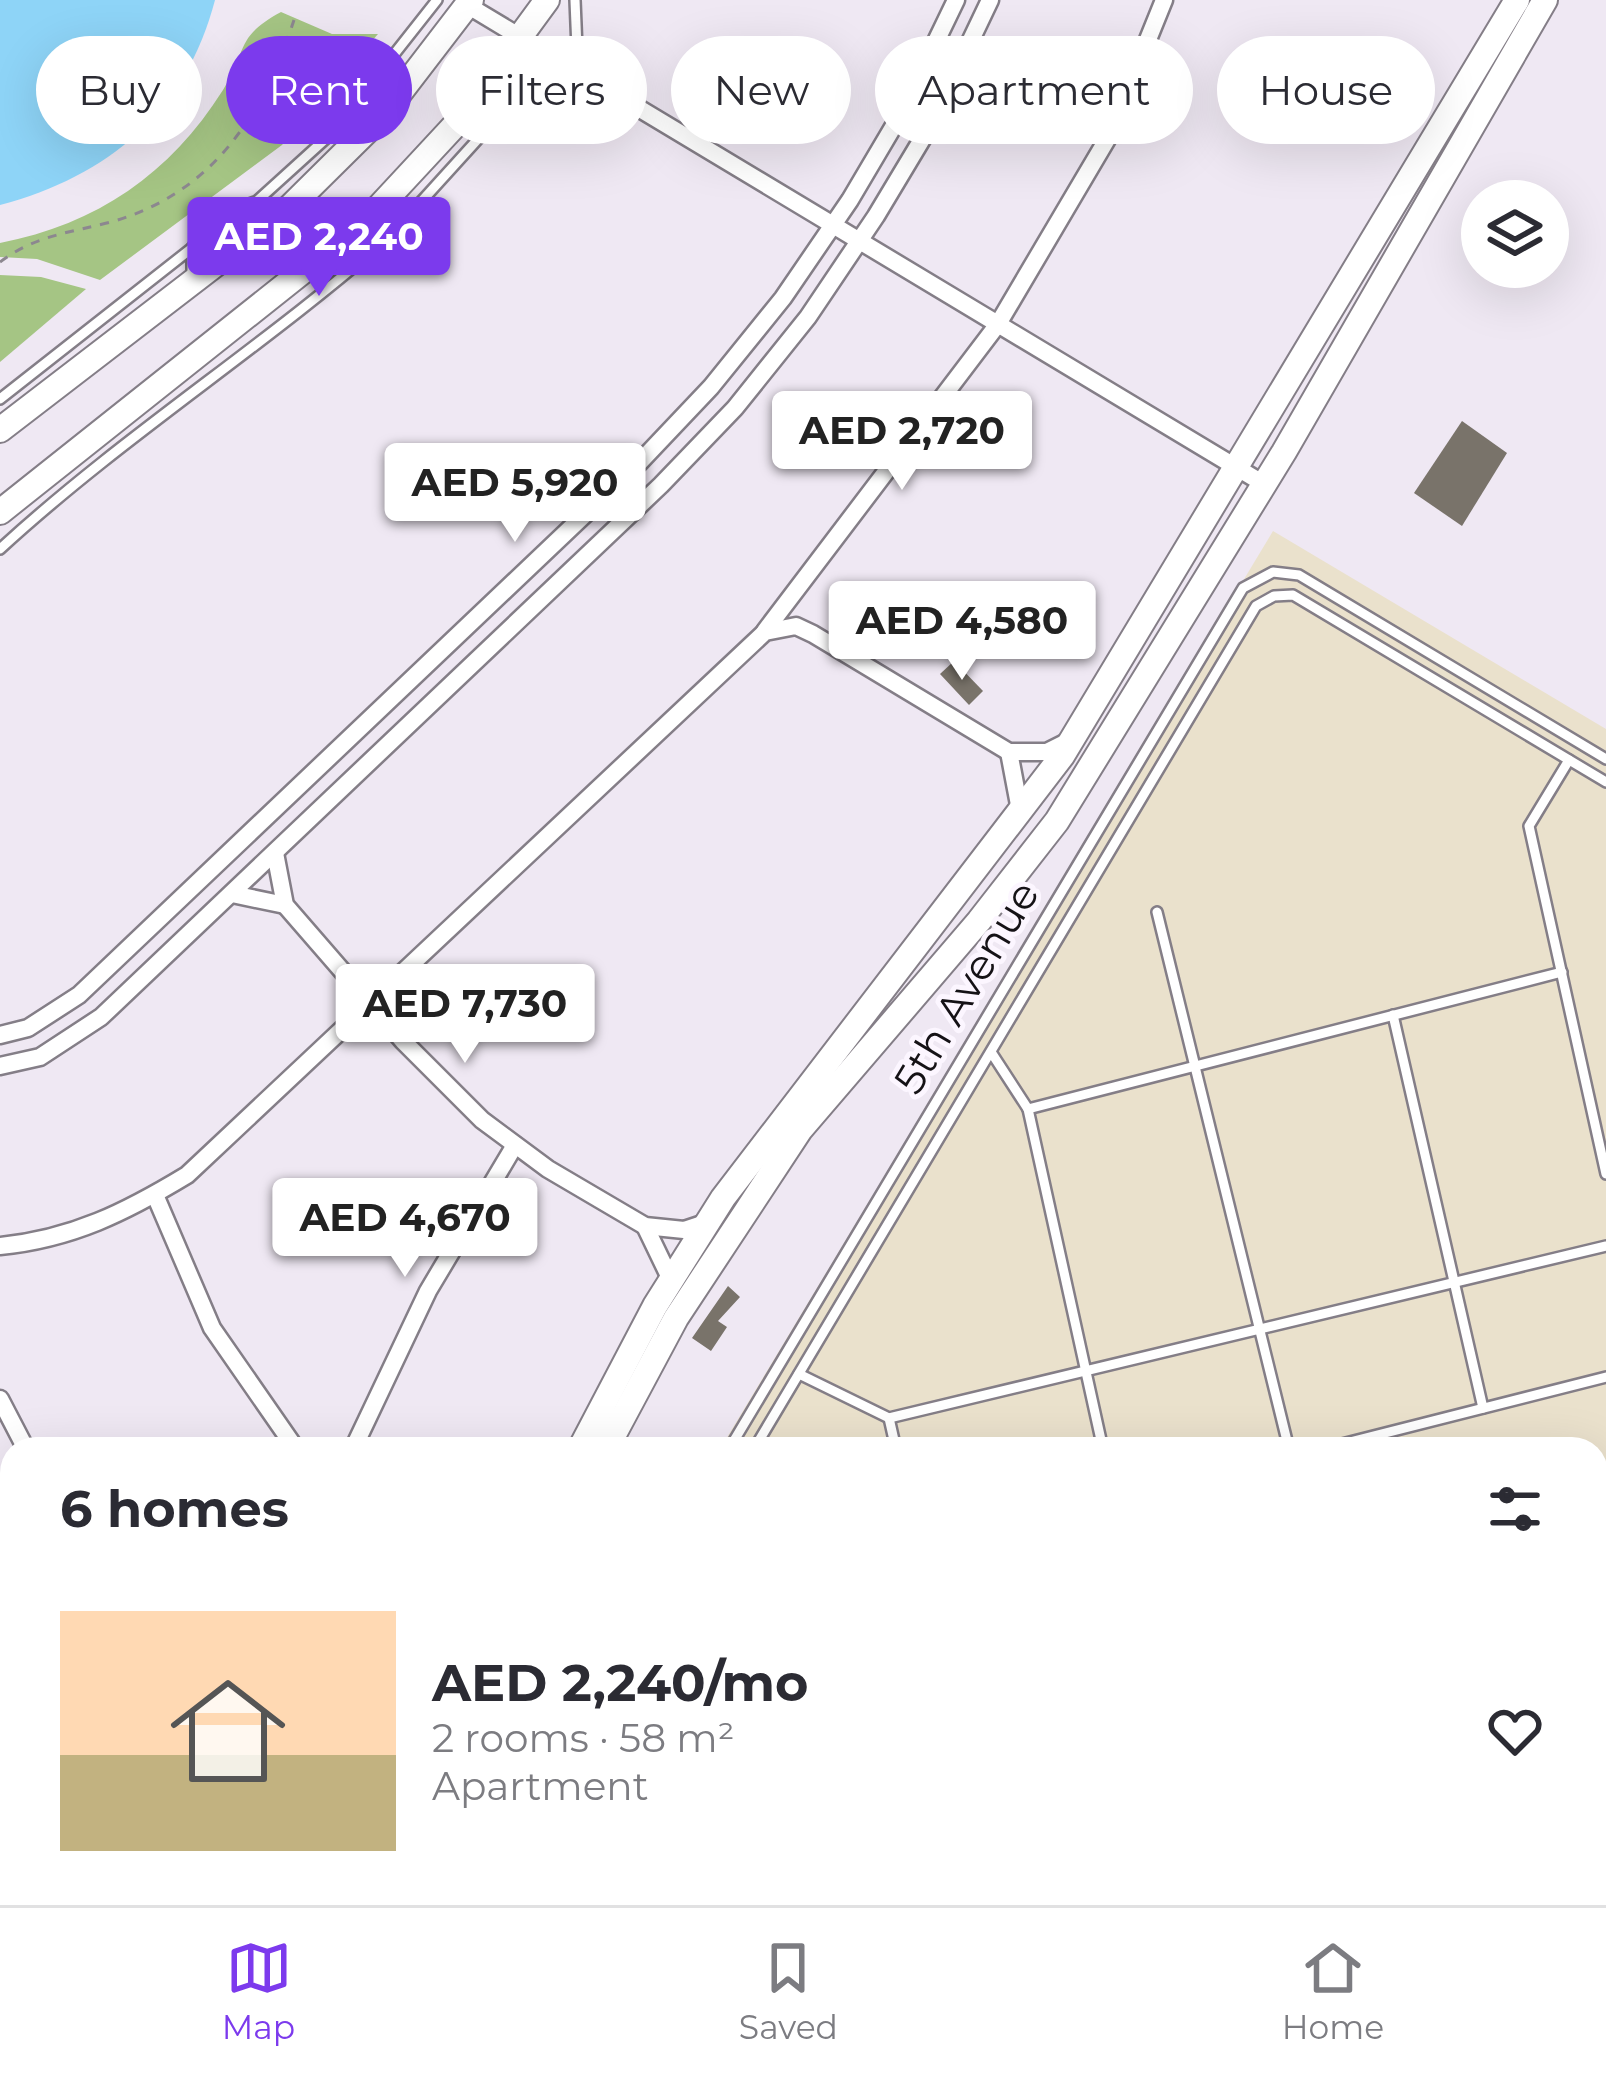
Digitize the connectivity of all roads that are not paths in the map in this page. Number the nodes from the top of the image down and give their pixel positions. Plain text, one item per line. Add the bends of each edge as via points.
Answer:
1 (437, 0) edge
2 (547, 0) edge
3 (575, 0) edge
4 (956, 0) edge
5 (990, 0) edge
6 (1164, 0) edge
7 (1517, 0) edge
8 (1545, 0) edge
9 (469, 3) edge
10 (517, 36) edge
11 (521, 36) edge
12 (576, 36) edge
13 (647, 114) edge
14 (438, 144) edge
15 (473, 144) edge
16 (389, 197) junction
17 (832, 226) junction
18 (390, 236) junction
19 (859, 242) junction
20 (193, 248) junction
21 (192, 283) junction
22 (998, 324) junction
23 (0, 399) edge
24 (0, 430) edge
25 (1236, 467) junction
26 (1264, 484) junction
27 (0, 512) edge
28 (0, 549) edge
29 (765, 632) junction
30 (1073, 738) junction
31 (1009, 752) junction
32 (1606, 759) edge
33 (1569, 760) junction
34 (1606, 782) edge
35 (1020, 813) junction
36 (275, 853) junction
37 (232, 894) junction
38 (286, 905) junction
39 (1157, 913) dead end
40 (1562, 972) junction
41 (372, 1005) junction
42 (1393, 1015) junction
43 (0, 1035) edge
44 (991, 1052) junction
45 (0, 1066) edge
46 (1195, 1066) junction
47 (1028, 1108) junction
48 (515, 1145) junction
49 (1606, 1174) edge
50 (155, 1195) junction
51 (708, 1222) junction
52 (645, 1226) junction
53 (0, 1246) edge
54 (1606, 1246) edge
55 (671, 1280) junction
56 (1454, 1282) junction
57 (1260, 1329) junction
58 (1086, 1371) junction
59 (799, 1374) junction
60 (1606, 1377) edge
61 (0, 1399) edge
62 (1484, 1408) junction
63 (889, 1418) junction
64 (20, 1437) edge
65 (288, 1437) edge
66 (359, 1437) edge
67 (586, 1437) edge
68 (612, 1437) edge
69 (736, 1437) edge
70 (761, 1437) edge
71 (893, 1437) edge
72 (1100, 1437) edge
73 (1286, 1437) edge
74 (1369, 1437) edge

1 - 20 lane via 332,133 256,201 211,218
2 - 11 main road
3 - 12 lane
4 - 17 street via 902,112
5 - 19 street via 930,126
6 - 22 street via 1109,136
7 - 25 main road
8 - 26 main road
9 - 10 street
9 - 21 main road via 338,162
13 - 17 street
14 - 16 main road
15 - 18 lane
16 - 18 lane
16 - 27 main road
17 - 19 street
17 - 43 street via 740,352 639,463 80,995 28,1028
18 - 28 lane
19 - 22 street
19 - 36 street via 713,431
20 - 21 lane
20 - 23 lane
21 - 24 main road
22 - 25 street
22 - 29 street
25 - 26 street
25 - 30 main road
26 - 68 main road via 1057,821 847,1070 743,1211
29 - 31 street via 796,626 813,634
29 - 41 street
30 - 31 street via 1046,752
30 - 35 main road
31 - 35 street
32 - 69 lane, 5th Avenue via 1299,575 1273,572 1243,587
33 - 34 lane
33 - 40 lane via 1529,826
33 - 44 lane, 5th Avenue via 1293,595 1274,596 1256,606
35 - 51 main road via 781,1115
36 - 37 street
36 - 38 street
37 - 38 street
37 - 45 street via 71,1040
38 - 41 street
39 - 46 lane
40 - 42 lane
40 - 49 lane
41 - 48 street
41 - 50 street via 233,1137
42 - 46 lane
42 - 56 lane
44 - 47 lane
44 - 59 lane, 5th Avenue
46 - 47 lane
46 - 57 lane
47 - 58 lane
48 - 52 street
48 - 66 street via 428,1292
50 - 53 street via 86,1230
50 - 65 street via 212,1328
51 - 52 street via 684,1230
51 - 55 main road
52 - 55 street
54 - 56 lane
55 - 67 main road
56 - 57 lane
56 - 62 lane
57 - 58 lane
57 - 73 lane
58 - 63 lane
58 - 72 lane
59 - 63 lane
59 - 70 lane, 5th Avenue
60 - 62 lane
61 - 64 street
62 - 74 lane
63 - 71 lane

